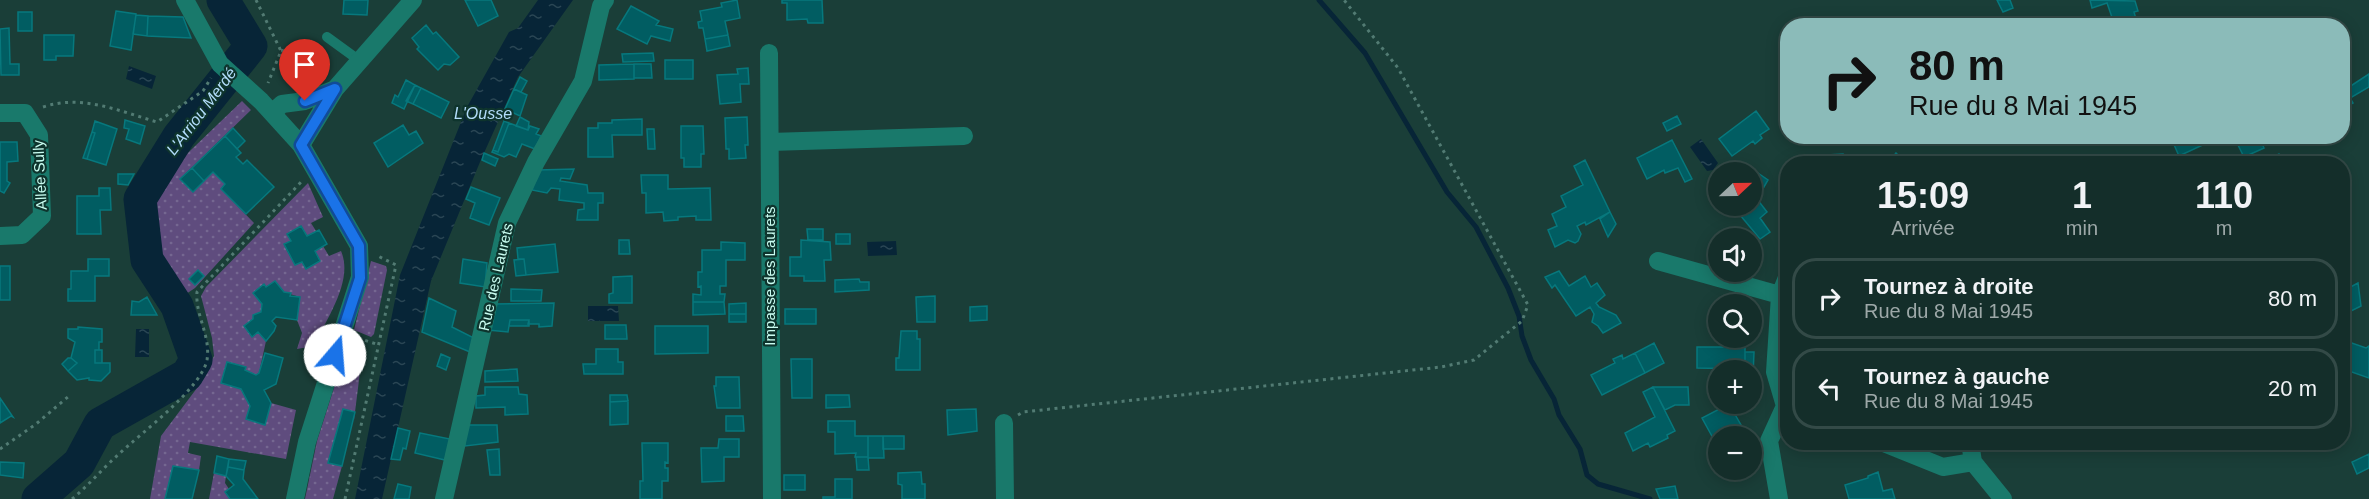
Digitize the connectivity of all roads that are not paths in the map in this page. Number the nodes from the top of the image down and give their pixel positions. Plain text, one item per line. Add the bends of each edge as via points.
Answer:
1 (185, 0) edge
2 (414, 0) edge
3 (605, 0) edge
4 (327, 37) road end
5 (769, 53) dead end
6 (360, 61) junction
7 (335, 89) junction
8 (261, 102) junction
9 (0, 113) edge
10 (964, 136) dead end
11 (770, 142) junction
12 (301, 145) junction
13 (0, 236) edge
14 (1658, 261) dead end
15 (1780, 295) joint
16 (1780, 386) edge
17 (1780, 420) edge
18 (1004, 423) road end
19 (1902, 450) edge
20 (1971, 450) edge
21 (1973, 462) junction
22 (295, 499) edge
23 (444, 499) edge
24 (772, 499) edge
25 (1005, 499) edge
26 (1779, 499) edge
27 (2003, 499) edge

1 - 8 street via 223,67
2 - 6 street
3 - 23 street, Rue des Laurets via 584,81 536,162 507,223
4 - 6 lane
5 - 11 street, Impasse des Laurets
6 - 7 street
7 - 8 street via 305,101
7 - 12 street
8 - 12 street
9 - 13 street, Allée Sully via 26,112 39,135 42,216 22,235
10 - 11 street
11 - 24 street, Impasse des Laurets
12 - 22 street via 359,246 360,278 307,442
14 - 15 street
15 - 16 street via 1775,372
17 - 26 street via 1769,441
18 - 25 street
19 - 21 street via 1943,466
20 - 21 street
21 - 27 street

